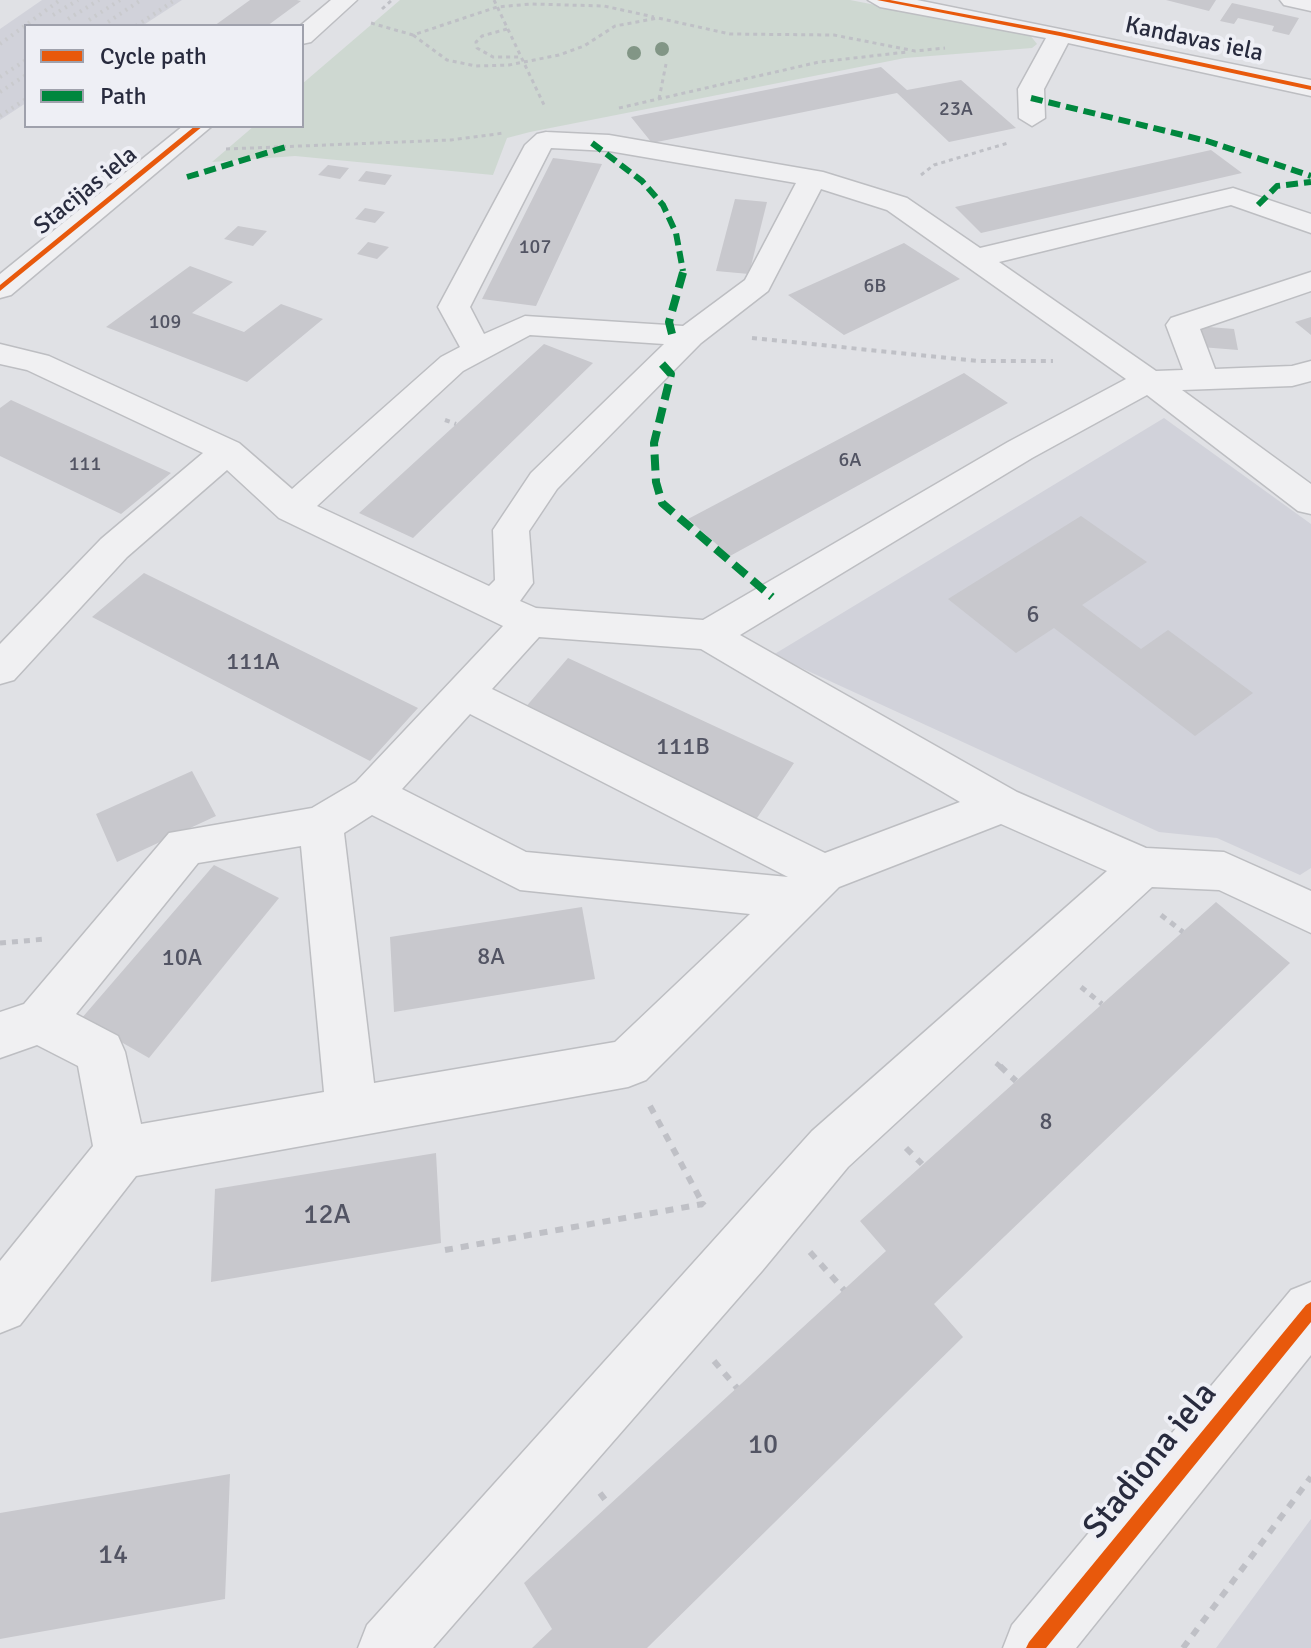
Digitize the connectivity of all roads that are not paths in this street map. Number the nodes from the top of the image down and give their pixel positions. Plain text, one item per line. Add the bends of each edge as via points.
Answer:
1 (345, 0) edge
2 (880, 0) edge
3 (1292, 0) edge
4 (1311, 4) edge
5 (1060, 34) junction
6 (304, 35) edge
7 (1311, 88) edge
8 (1032, 118) road end
9 (197, 128) edge
10 (813, 178) junction
11 (1311, 224) edge
12 (973, 259) junction
13 (1311, 281) edge
14 (0, 289) edge
15 (690, 336) junction
16 (478, 351) junction
17 (0, 354) edge
18 (1135, 371) junction
19 (1311, 371) edge
20 (1203, 379) junction
21 (227, 451) junction
22 (1311, 502) edge
23 (292, 509) junction
24 (512, 614) junction
25 (709, 635) junction
26 (0, 669) edge
27 (464, 693) junction
28 (371, 794) junction
29 (1002, 805) junction
30 (321, 825) junction
31 (1143, 867) junction
32 (810, 886) junction
33 (1311, 913) edge
34 (20, 1028) edge
35 (352, 1112) junction
36 (121, 1153) junction
37 (0, 1305) edge
38 (1311, 1310) edge
39 (390, 1648) edge
40 (1035, 1648) edge

1 - 6 street
2 - 5 street, Kandavas iela
3 - 4 street
5 - 7 street, Kandavas iela
5 - 8 street via 1031,89
9 - 14 street, Stacijas iela
10 - 12 street via 865,191 900,207
10 - 15 street via 757,285
10 - 16 street via 609,143 558,138 538,145 454,307
11 - 12 street via 1233,196
12 - 18 street
13 - 20 street via 1182,325
15 - 16 street via 525,325
15 - 24 street via 544,481 511,530
16 - 23 street via 452,364
17 - 21 street via 38,363
18 - 20 street
18 - 22 street
18 - 25 street via 1020,450
19 - 20 street
21 - 23 street
21 - 26 street via 114,548
23 - 24 street
24 - 25 street
24 - 27 street
25 - 29 street
27 - 28 street
27 - 32 street
28 - 30 street
28 - 32 street via 520,871
29 - 31 street
29 - 32 street
30 - 34 street via 185,846
30 - 35 street
31 - 33 street via 1224,871
31 - 39 street via 830,1149
32 - 35 street via 628,1063
34 - 36 street via 100,1052
35 - 36 street
36 - 37 street
38 - 40 street, Stadiona iela

